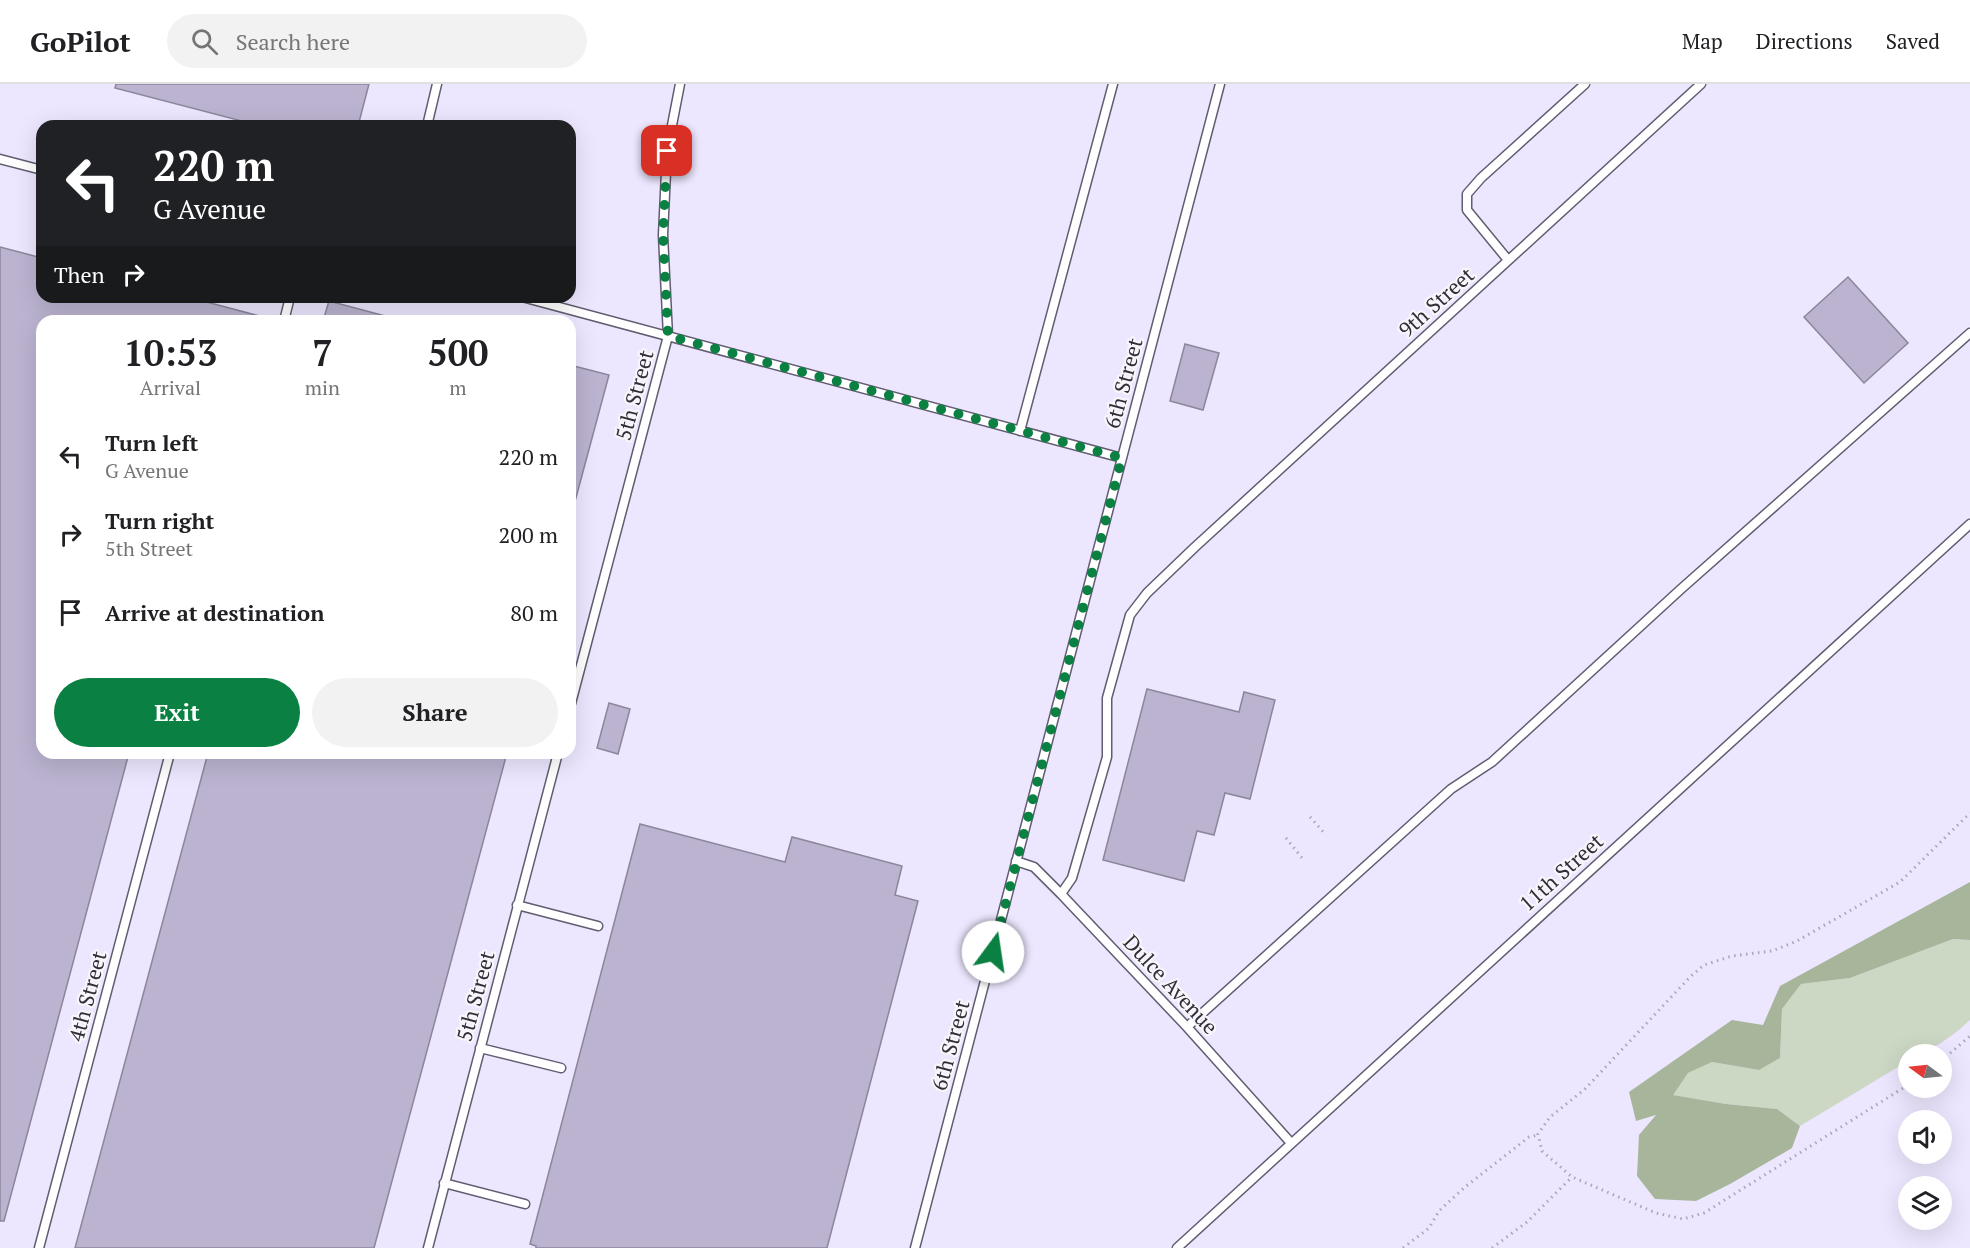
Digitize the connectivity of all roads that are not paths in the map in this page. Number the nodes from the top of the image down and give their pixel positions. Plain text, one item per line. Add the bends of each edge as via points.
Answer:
1 (437, 84) edge
2 (680, 84) edge
3 (1113, 84) edge
4 (1220, 84) edge
5 (1585, 84) edge
6 (1701, 84) edge
7 (428, 120) edge
8 (0, 159) edge
9 (36, 168) edge
10 (1508, 261) junction
11 (544, 303) edge
12 (1970, 333) edge
13 (668, 336) junction
14 (1020, 431) junction
15 (1122, 458) junction
16 (1970, 524) edge
17 (576, 684) edge
18 (168, 759) edge
19 (556, 759) edge
20 (1017, 861) junction
21 (1061, 894) junction
22 (518, 905) junction
23 (598, 926) dead end
24 (1187, 1027) junction
25 (480, 1048) junction
26 (561, 1068) dead end
27 (1291, 1143) junction
28 (444, 1183) junction
29 (525, 1204) dead end
30 (39, 1248) edge
31 (428, 1248) edge
32 (915, 1248) edge
33 (1177, 1248) edge

1 - 7 lane
2 - 13 lane, 5th Street via 667,151 663,235
3 - 14 lane
4 - 15 lane, 6th Street
5 - 10 lane via 1467,194 1467,210
6 - 10 lane, 9th Street
8 - 9 lane
10 - 21 lane, 9th Street via 1195,547 1130,615 1107,698 1107,757 1072,878
11 - 13 lane
12 - 24 lane via 1492,762 1451,789
13 - 14 lane
13 - 17 lane, 5th Street
14 - 15 lane
15 - 20 lane, 6th Street
16 - 27 lane, 11th Street
18 - 30 lane, 4th Street
19 - 22 lane, 5th Street
20 - 21 lane, Dulce Avenue via 1035,867
20 - 32 lane, 6th Street
21 - 24 lane, Dulce Avenue
22 - 23 lane
22 - 25 lane, 5th Street
24 - 27 lane, Dulce Avenue
25 - 26 lane
25 - 28 lane, 5th Street
27 - 33 lane, 11th Street
28 - 29 lane
28 - 31 lane, 5th Street

